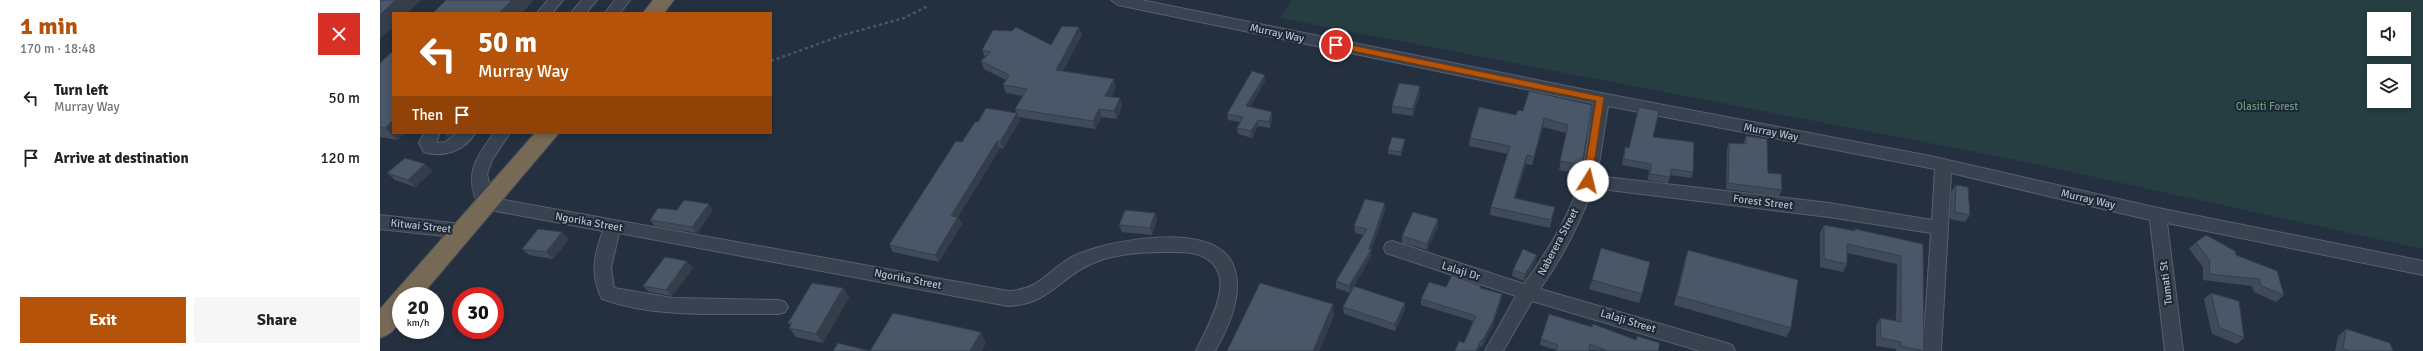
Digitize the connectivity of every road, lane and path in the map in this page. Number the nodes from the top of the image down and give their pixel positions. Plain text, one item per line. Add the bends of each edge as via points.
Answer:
1 (556, 0) edge
2 (590, 0) edge
3 (623, 0) edge
4 (664, 0) edge
5 (1118, 0) edge
6 (928, 6) dead end
7 (545, 12) edge
8 (579, 12) edge
9 (613, 12) edge
10 (654, 12) edge
11 (772, 61) edge
12 (1601, 99) junction
13 (432, 134) edge
14 (465, 134) edge
15 (501, 134) edge
16 (547, 134) edge
17 (1943, 166) junction
18 (1588, 181) junction
19 (486, 203) junction
20 (2158, 215) junction
21 (380, 222) edge
22 (613, 226) junction
23 (1938, 228) junction
24 (462, 231) junction
25 (1392, 248) dead end
26 (2423, 268) edge
27 (414, 287) edge
28 (1529, 293) junction
29 (778, 307) dead end
30 (392, 313) edge
31 (380, 327) edge
32 (1205, 351) edge
33 (1494, 351) edge
34 (1726, 351) edge
35 (1932, 351) edge
36 (2174, 351) edge

1 - 7 street
2 - 8 street
3 - 9 street
4 - 10 highway
5 - 12 street, Murray Way
6 - 11 path via 904,18 842,35
12 - 17 street, Murray Way
12 - 18 street, Naberera Street
13 - 14 street via 427,143 430,148 438,150 449,148
15 - 19 street via 485,158 480,174
16 - 19 highway
17 - 20 street, Murray Way
17 - 23 street
18 - 23 street, Forest Street via 1829,210
18 - 28 street, Naberera Street via 1577,209
19 - 22 street, Ngorika Street
19 - 24 highway
20 - 26 street, Murray Way
20 - 36 street, Tumati St
21 - 24 street, Kitwai Street
22 - 29 street via 601,269 602,282 608,294 654,306
22 - 32 street, Ngorika Street via 1007,298 1019,298 1042,290 1078,262 1090,257 1141,247 1208,250 1219,258 1226,268 1230,282 1228,298
23 - 35 street
24 - 27 highway
25 - 28 street, Lalaji Dr
28 - 33 street, Naberera Street via 1516,309
28 - 34 street, Lalaji Street
30 - 31 highway

